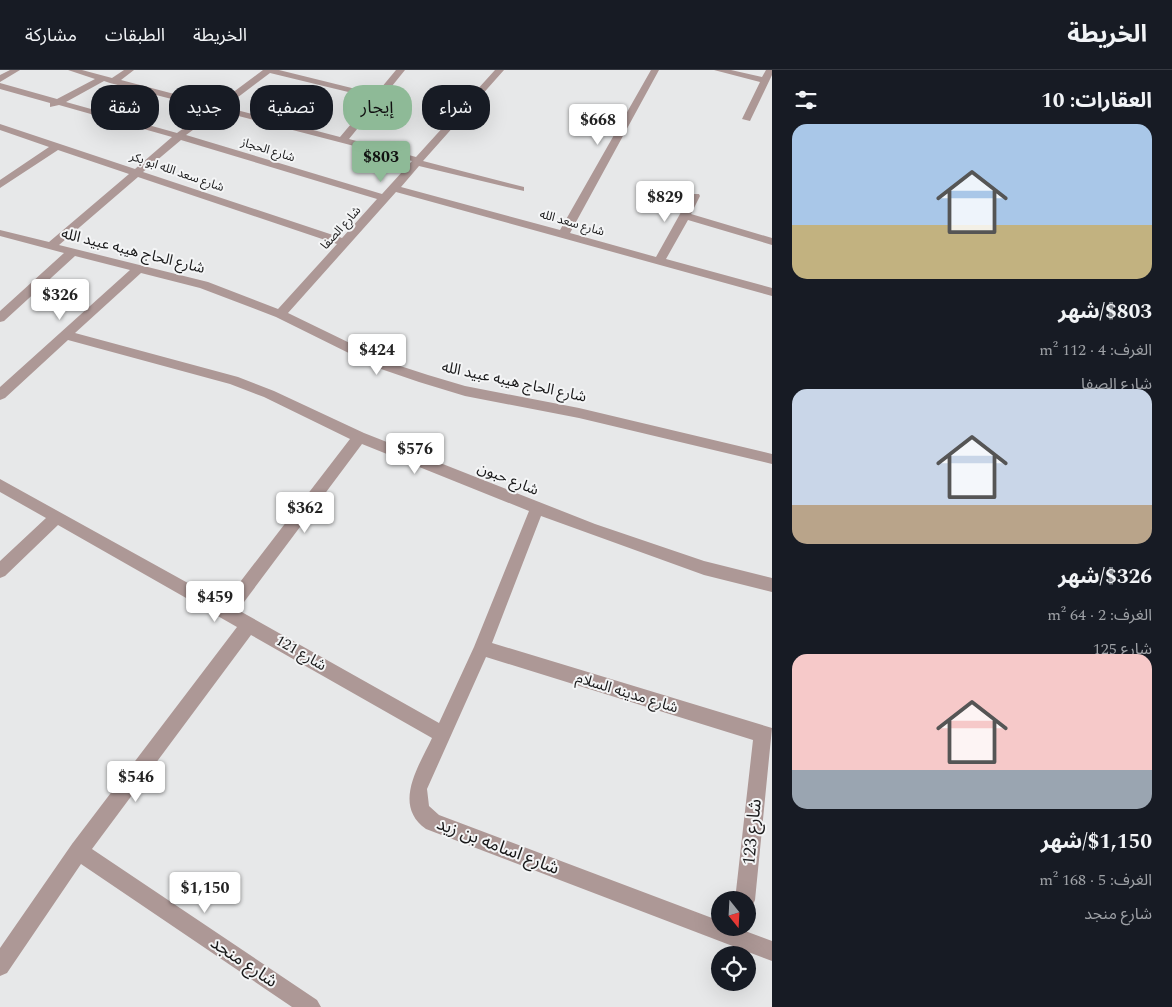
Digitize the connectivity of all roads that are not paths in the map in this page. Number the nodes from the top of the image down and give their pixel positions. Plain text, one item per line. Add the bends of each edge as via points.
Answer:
1 (16, 70) edge
2 (72, 70) edge
3 (130, 70) edge
4 (268, 70) edge
5 (401, 70) edge
6 (499, 70) edge
7 (655, 70) edge
8 (718, 70) edge
9 (770, 70) edge
10 (2, 77) edge
11 (103, 78) junction
12 (765, 80) junction
13 (114, 81) junction
14 (388, 85) edge
15 (0, 86) edge
16 (343, 88) edge
17 (240, 90) edge
18 (169, 96) edge
19 (57, 103) junction
20 (45, 110) dead end
21 (240, 114) edge
22 (747, 119) dead end
23 (2, 129) edge
24 (187, 130) edge
25 (350, 130) edge
26 (179, 136) junction
27 (342, 140) junction
28 (57, 146) junction
29 (418, 161) junction
30 (135, 171) junction
31 (0, 185) edge
32 (394, 188) junction
33 (520, 189) dead end
34 (695, 196) dead end
35 (384, 198) junction
36 (684, 215) junction
37 (0, 233) edge
38 (563, 234) junction
39 (345, 242) junction
40 (772, 242) edge
41 (50, 247) junction
42 (72, 252) junction
43 (659, 262) junction
44 (139, 268) junction
45 (772, 292) edge
46 (280, 314) junction
47 (0, 318) edge
48 (65, 335) junction
49 (0, 395) edge
50 (359, 437) junction
51 (772, 459) edge
52 (0, 485) edge
53 (537, 508) junction
54 (56, 517) junction
55 (0, 571) edge
56 (772, 585) edge
57 (227, 612) junction
58 (249, 624) junction
59 (482, 648) junction
60 (444, 734) junction
61 (767, 736) edge
62 (79, 851) junction
63 (746, 891) edge
64 (711, 922) edge
65 (747, 936) edge
66 (772, 951) edge
67 (0, 966) edge
68 (310, 1007) edge

1 - 10 street
2 - 11 street
3 - 13 street
4 - 16 street
4 - 17 street
5 - 14 street
6 - 29 street, شارع الصفا
7 - 38 street
8 - 12 street
9 - 12 street
11 - 13 street
11 - 19 street
12 - 22 street
13 - 18 street
15 - 19 street, شارع الحجاز
19 - 20 street
19 - 26 street, شارع الحجاز
21 - 27 street
23 - 28 street, شارع سعد الله ابو بكر
24 - 26 street
25 - 27 street
26 - 30 street
26 - 35 street, شارع الحجاز
27 - 29 street
28 - 30 street, شارع سعد الله ابو بكر
28 - 31 street
29 - 32 street, شارع الصفا
29 - 33 street
30 - 39 street, شارع سعد الله ابو بكر
30 - 41 street
32 - 35 street, شارع الصفا
32 - 38 street, شارع سعد الله
34 - 36 street
35 - 39 street, شارع الصفا
36 - 40 street
36 - 43 street
37 - 41 street, شارع الحاج هيبه عبيد الله
38 - 43 street, شارع سعد الله
39 - 46 street, شارع الصفا
41 - 42 street, شارع الحاج هيبه عبيد الله
42 - 44 street, شارع الحاج هيبه عبيد الله
42 - 47 street
43 - 45 street, شارع سعد الله
44 - 46 street, شارع الحاج هيبه عبيد الله via 204,285
44 - 48 street
46 - 51 street, شارع الحاج هيبه عبيد الله via 386,366 440,384
48 - 49 street
48 - 50 street, شارع حبون via 233,380
50 - 53 street, شارع حبون
50 - 57 street
52 - 54 street, شارع 121
53 - 56 street, شارع حبون via 646,549
53 - 59 street, شارع اسامه بن زيد
54 - 55 street
54 - 57 street, شارع 121
57 - 58 street, شارع 121
58 - 60 street, شارع 121
58 - 62 street
59 - 60 street, شارع اسامه بن زيد
59 - 61 street, شارع مدينه السلام
60 - 64 street, شارع اسامه بن زيد via 418,789 419,808 425,817
61 - 63 street, شارع 123
62 - 67 street
62 - 68 street, شارع منجد
65 - 66 street, شارع اسامه بن زيد

